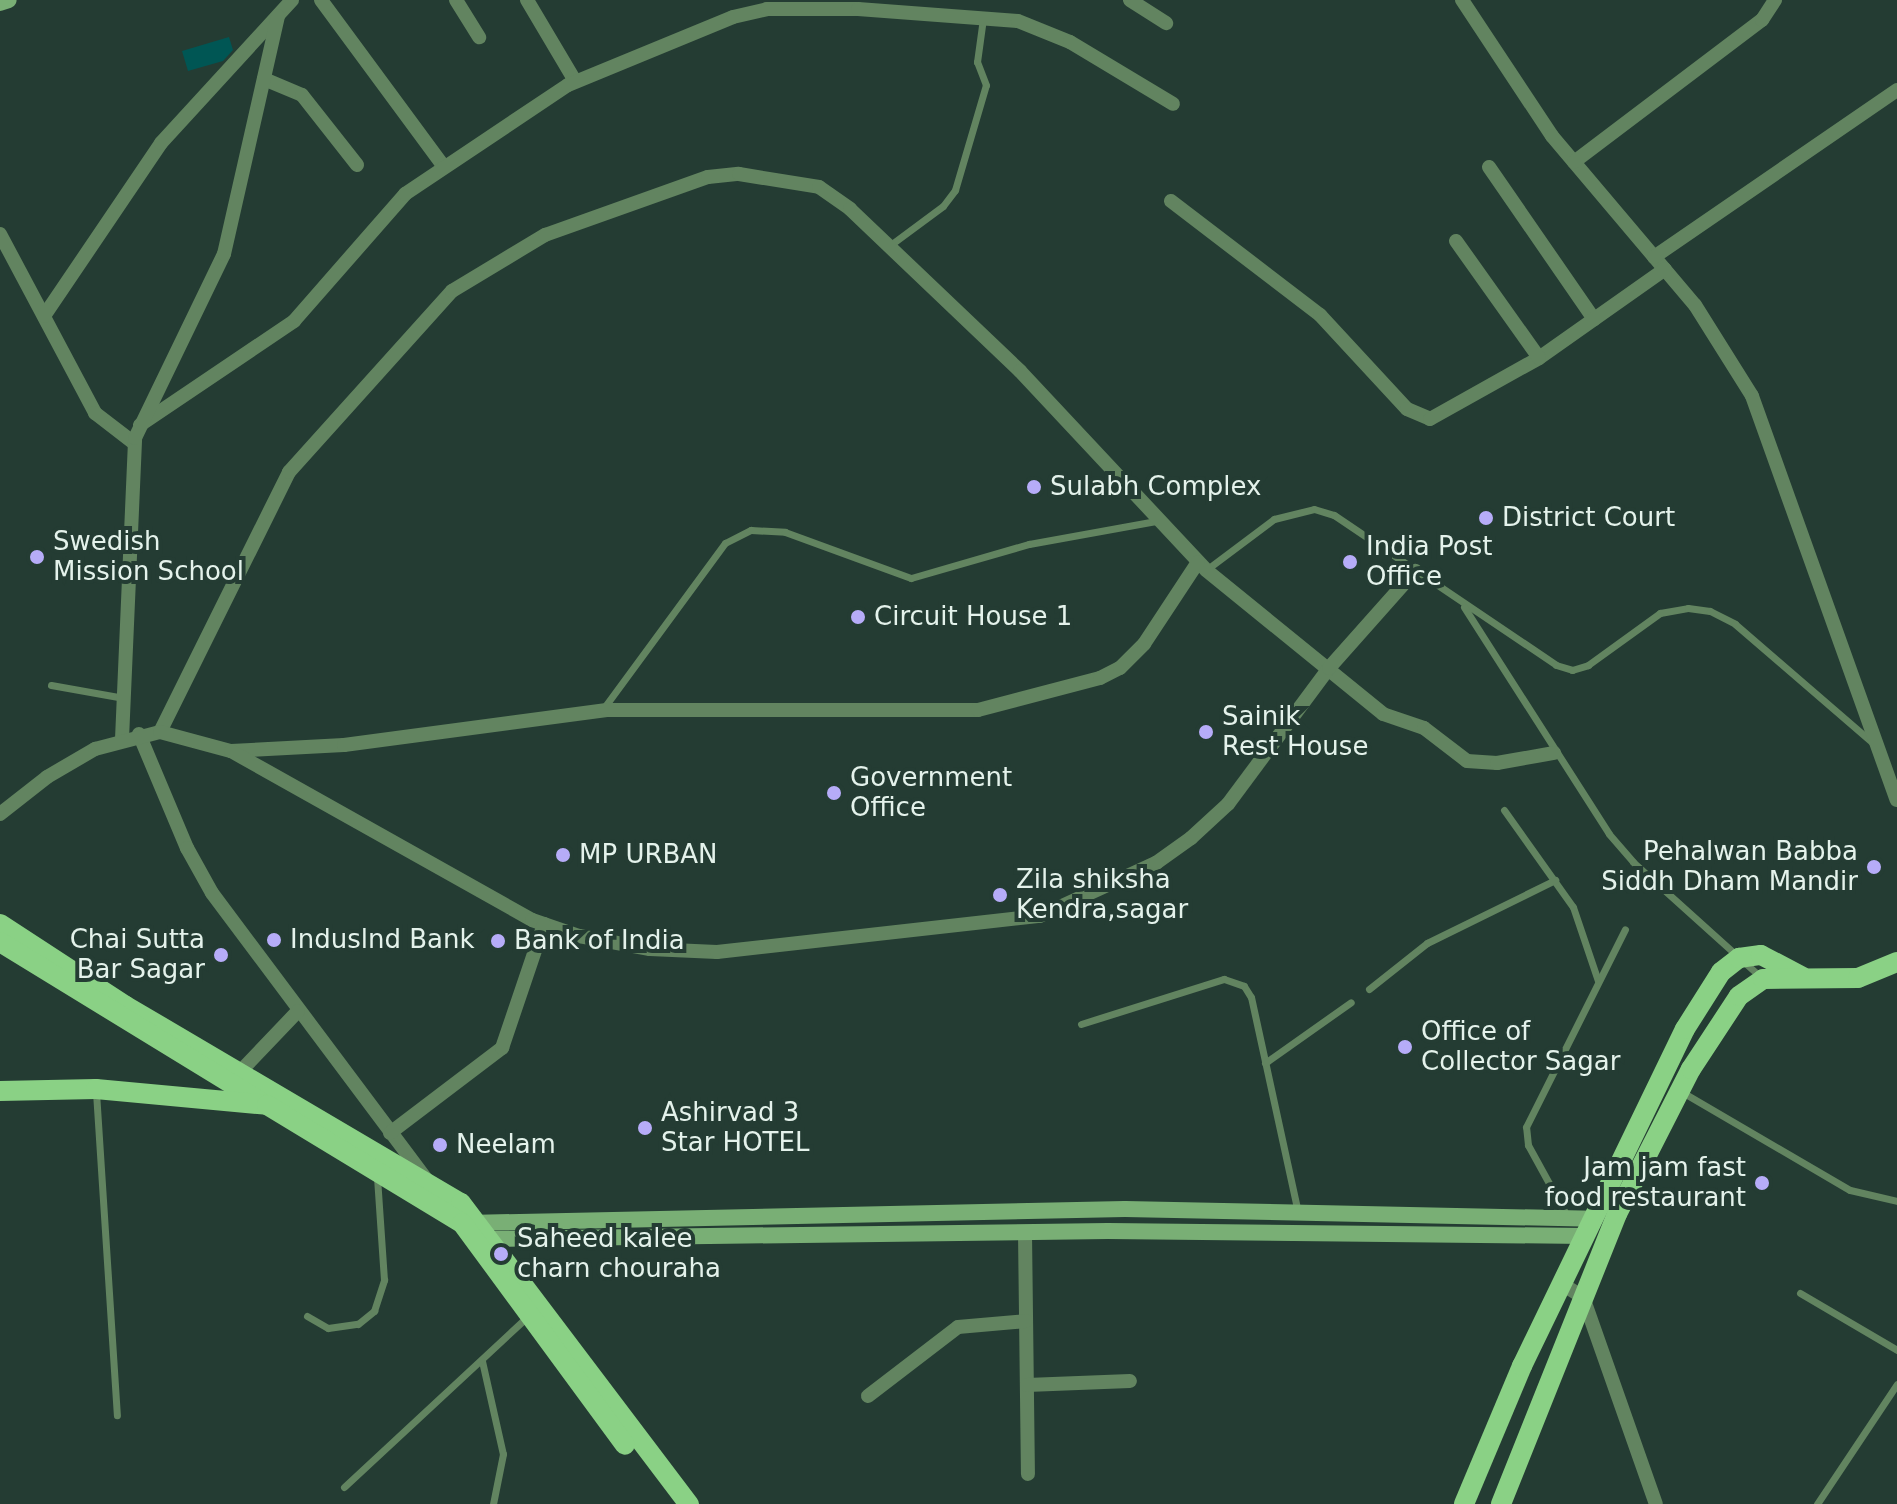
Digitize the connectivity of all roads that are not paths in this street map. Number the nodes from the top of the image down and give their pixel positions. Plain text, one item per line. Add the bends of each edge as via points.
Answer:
1 (9, 0) edge
2 (292, 0) edge
3 (321, 0) edge
4 (456, 0) edge
5 (527, 0) edge
6 (1130, 0) edge
7 (1462, 0) edge
8 (1775, 0) edge
9 (0, 3) edge
10 (278, 16) junction
11 (983, 18) junction
12 (1166, 23) dead end
13 (479, 37) dead end
14 (264, 79) junction
15 (575, 81) junction
16 (1897, 90) edge
17 (1173, 104) dead end
18 (1574, 162) junction
19 (357, 165) dead end
20 (444, 167) junction
21 (1489, 167) dead end
22 (1171, 201) dead end
23 (0, 234) edge
24 (1456, 241) dead end
25 (889, 246) junction
26 (1654, 257) junction
27 (1665, 269) junction
28 (44, 316) junction
29 (1594, 319) junction
30 (1539, 358) junction
31 (140, 425) junction
32 (134, 443) junction
33 (1156, 521) junction
34 (1202, 566) junction
35 (1415, 571) junction
36 (1462, 603) junction
37 (1329, 668) junction
38 (51, 685) dead end
39 (124, 698) junction
40 (602, 711) junction
41 (160, 732) junction
42 (139, 734) junction
43 (122, 739) junction
44 (1878, 747) junction
45 (231, 751) junction
46 (1554, 753) junction
47 (1897, 800) edge
48 (1504, 810) dead end
49 (0, 814) edge
50 (1555, 880) junction
51 (0, 924) edge
52 (544, 924) junction
53 (1625, 929) dead end
54 (0, 942) edge
55 (1739, 958) junction
56 (1897, 962) edge
57 (1763, 979) junction
58 (1807, 979) junction
59 (1598, 981) junction
60 (1369, 989) dead end
61 (1351, 1002) dead end
62 (298, 1011) junction
63 (1081, 1024) dead end
64 (1265, 1063) junction
65 (235, 1077) junction
66 (96, 1089) junction
67 (0, 1091) edge
68 (1680, 1091) junction
69 (267, 1105) junction
70 (390, 1133) junction
71 (377, 1176) junction
72 (427, 1195) junction
73 (1897, 1201) edge
74 (1298, 1212) junction
75 (1568, 1218) junction
76 (1598, 1225) junction
77 (477, 1231) junction
78 (1025, 1233) junction
79 (1562, 1284) junction
80 (1800, 1293) dead end
81 (1583, 1297) junction
82 (529, 1315) junction
83 (307, 1316) dead end
84 (1026, 1321) junction
85 (1897, 1350) edge
86 (482, 1361) junction
87 (1130, 1381) dead end
88 (1897, 1384) edge
89 (1027, 1385) junction
90 (868, 1396) dead end
91 (117, 1415) dead end
92 (1028, 1474) dead end
93 (344, 1487) dead end
94 (493, 1504) edge
95 (673, 1504) edge
96 (689, 1504) edge
97 (1464, 1504) edge
98 (1501, 1504) edge
99 (1656, 1504) edge
100 (1817, 1504) edge

1 - 9 street
2 - 10 street
3 - 20 street
4 - 13 street
5 - 15 street
6 - 12 street
7 - 18 street
8 - 18 street via 1762,20
10 - 14 street
10 - 28 street via 161,143
11 - 15 street via 767,9 733,17
11 - 17 street via 1018,21 1054,33
11 - 25 lane via 977,62 986,85 955,190 943,206
14 - 19 street via 302,95
14 - 31 street via 224,254
15 - 20 street
16 - 26 street
18 - 26 street
20 - 31 street via 393,204 294,321
21 - 29 street
22 - 30 street via 1320,315 1407,409 1430,419
23 - 28 street
24 - 30 street
25 - 33 street via 1020,371
25 - 41 street via 819,187 723,175 545,235 466,280 289,472
26 - 27 street
27 - 29 street
27 - 44 street via 1695,305 1752,396
28 - 32 street via 99,419
29 - 30 street
31 - 32 street
32 - 39 street
33 - 34 street
33 - 40 lane via 1021,545 911,578 785,532 738,534 725,543
34 - 35 lane via 1274,519 1314,509 1334,515
34 - 37 street
34 - 40 street via 1120,668 978,710
35 - 36 lane
35 - 37 street
36 - 44 lane via 1542,658 1572,670 1588,665 1660,613 1710,611 1735,624
36 - 46 lane
37 - 46 street via 1383,714 1424,728 1456,757 1497,763
37 - 52 street via 1228,804 1191,838 1156,863 1040,916 717,952 650,949
38 - 39 lane
39 - 43 street
40 - 45 street via 344,745
41 - 42 street
41 - 45 street
42 - 43 street
42 - 62 street via 197,869
43 - 49 street via 71,761
44 - 47 street
45 - 52 street
46 - 55 lane via 1633,862
48 - 50 lane
50 - 59 lane via 1577,916
50 - 60 lane via 1427,943
51 - 65 main road
52 - 70 street via 502,1048
53 - 59 lane
54 - 65 main road
55 - 57 lane
55 - 58 main road via 1761,955
55 - 76 main road via 1721,972 1685,1029
56 - 58 main road via 1858,978
57 - 58 main road
57 - 68 main road via 1739,996
59 - 75 lane via 1524,1136
61 - 64 lane
62 - 65 street
62 - 70 street
63 - 64 lane via 1235,980 1251,997
64 - 74 lane
65 - 69 main road
65 - 72 main road
66 - 67 main road
66 - 69 main road
66 - 91 lane
68 - 73 lane via 1850,1190
68 - 76 main road
69 - 71 main road
70 - 72 street
71 - 72 main road
71 - 83 lane via 384,1280 374,1311 358,1324 328,1328
72 - 77 main road
74 - 75 street
74 - 77 street via 1125,1209
75 - 76 street
76 - 78 street
76 - 79 main road
76 - 81 main road via 1607,1241
77 - 78 street
77 - 82 main road
77 - 96 main road
78 - 84 street
79 - 81 street
79 - 97 main road
80 - 85 lane
81 - 98 main road
81 - 99 street
82 - 86 lane
82 - 95 main road
84 - 89 street
84 - 90 street via 958,1327
86 - 93 lane
86 - 94 lane via 503,1454
87 - 89 street
88 - 100 lane
89 - 92 street

